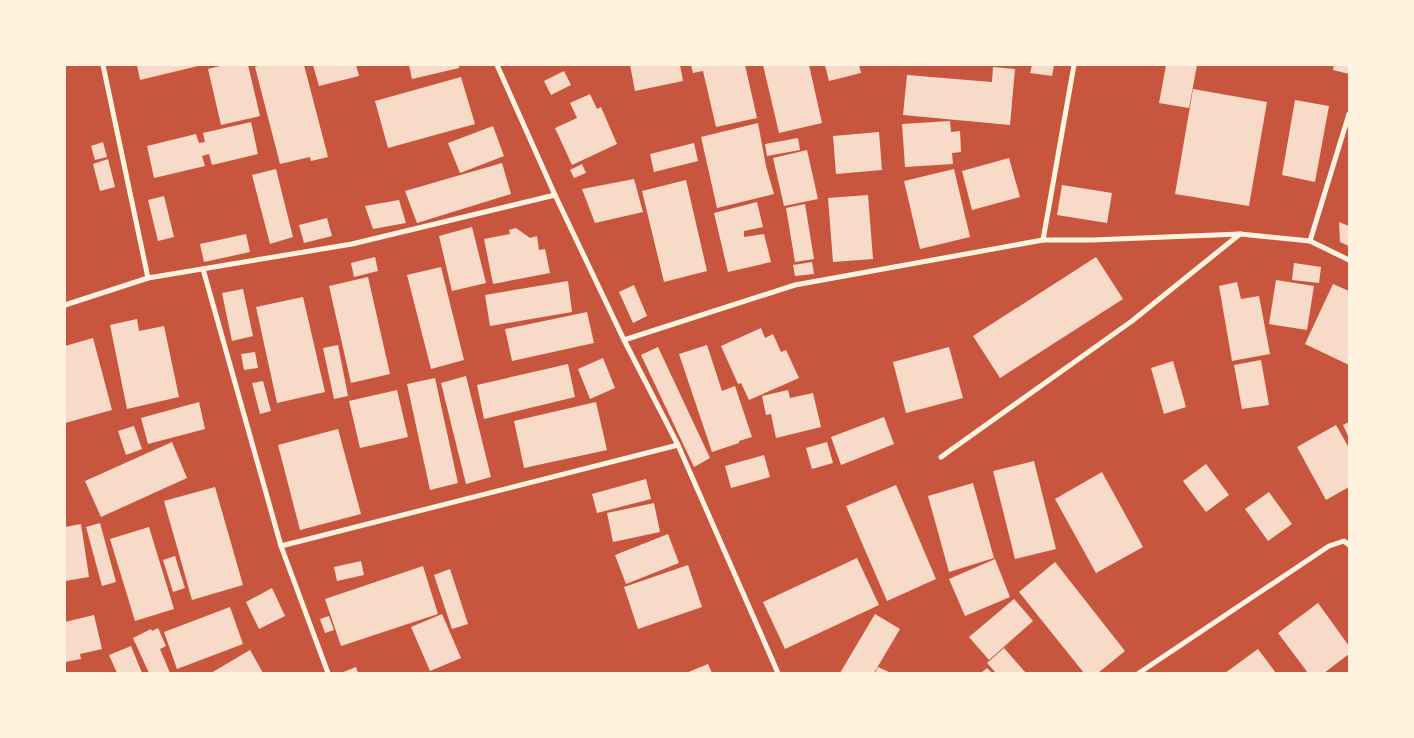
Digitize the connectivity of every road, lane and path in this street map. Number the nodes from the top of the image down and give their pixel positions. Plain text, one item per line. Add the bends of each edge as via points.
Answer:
1 (104, 65) edge
2 (497, 65) edge
3 (1074, 65) edge
4 (1349, 114) edge
5 (555, 195) junction
6 (1240, 234) junction
7 (1042, 240) junction
8 (1310, 240) junction
9 (1349, 260) edge
10 (203, 269) junction
11 (148, 278) junction
12 (65, 305) edge
13 (624, 340) junction
14 (678, 445) junction
15 (941, 456) dead end
16 (1349, 545) edge
17 (281, 546) junction
18 (328, 673) edge
19 (778, 673) edge
20 (1140, 673) edge

1 - 11 street
2 - 5 street
3 - 7 street
4 - 8 street
5 - 10 street via 352,244
5 - 13 street
6 - 7 street
6 - 8 street
6 - 15 street via 1132,321
7 - 13 street via 795,286
8 - 9 street
10 - 11 street
10 - 17 street
11 - 12 street
13 - 14 street
14 - 17 street
14 - 19 street
16 - 20 street via 1344,541 1329,546
17 - 18 street

